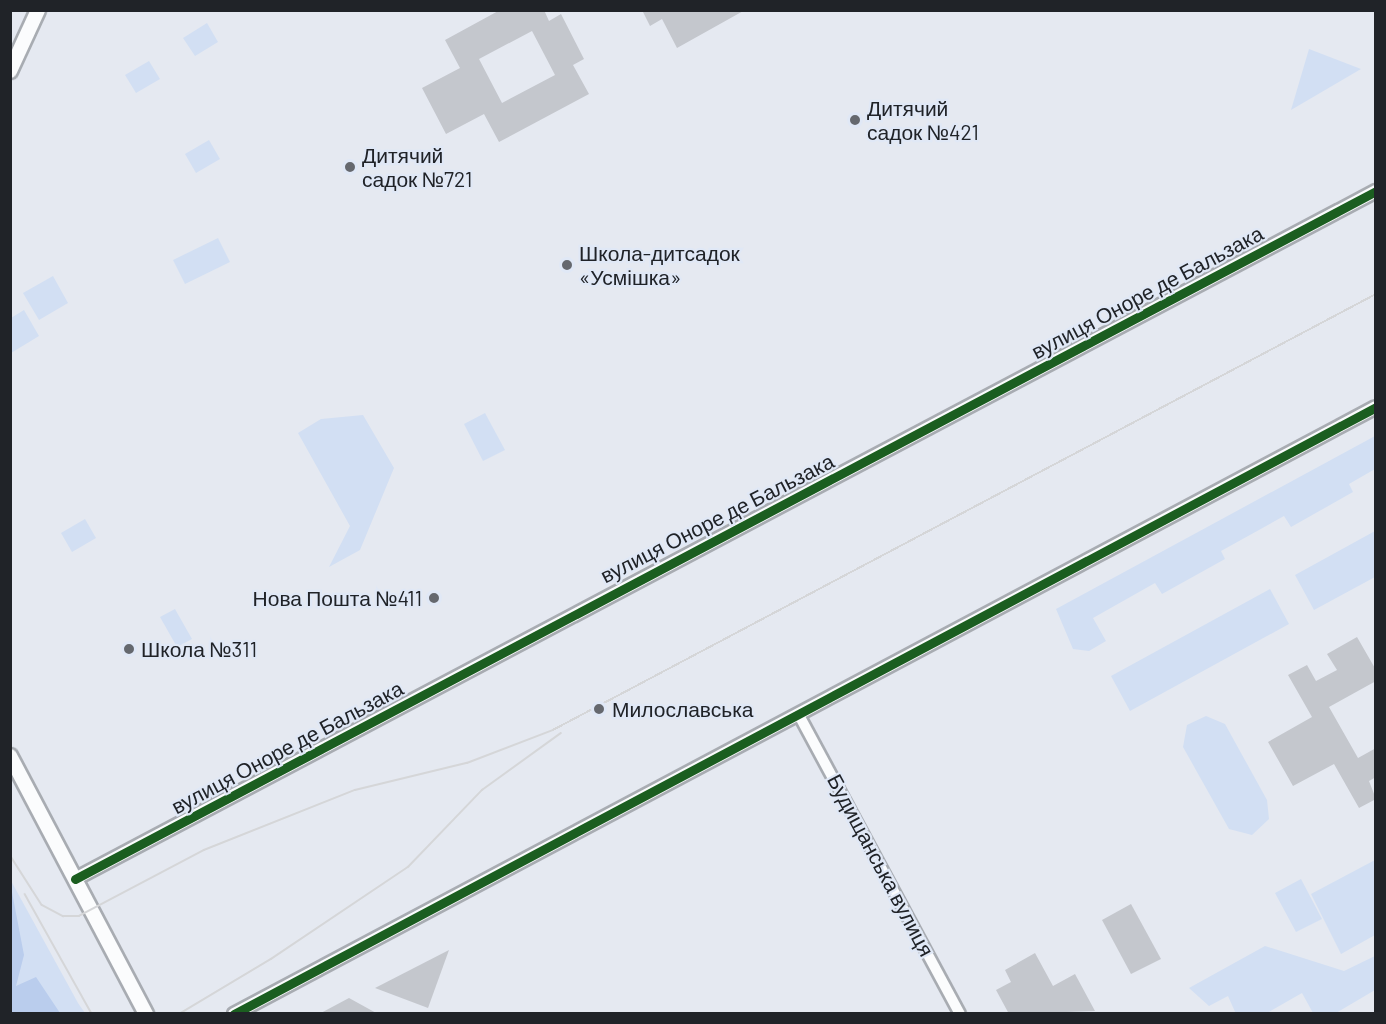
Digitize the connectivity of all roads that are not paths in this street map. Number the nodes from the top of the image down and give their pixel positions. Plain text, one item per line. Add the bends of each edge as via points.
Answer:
1 (38, 10) edge
2 (10, 71) edge
3 (1376, 192) edge
4 (1376, 407) edge
5 (800, 717) junction
6 (10, 756) edge
7 (75, 879) junction
8 (146, 1014) edge
9 (234, 1014) edge
10 (960, 1014) edge

1 - 2 main road
3 - 7 street, вулиця Оноре де Бальзака
4 - 5 street
5 - 9 street
5 - 10 street, Будищанська вулиця
6 - 7 main road
7 - 8 main road

